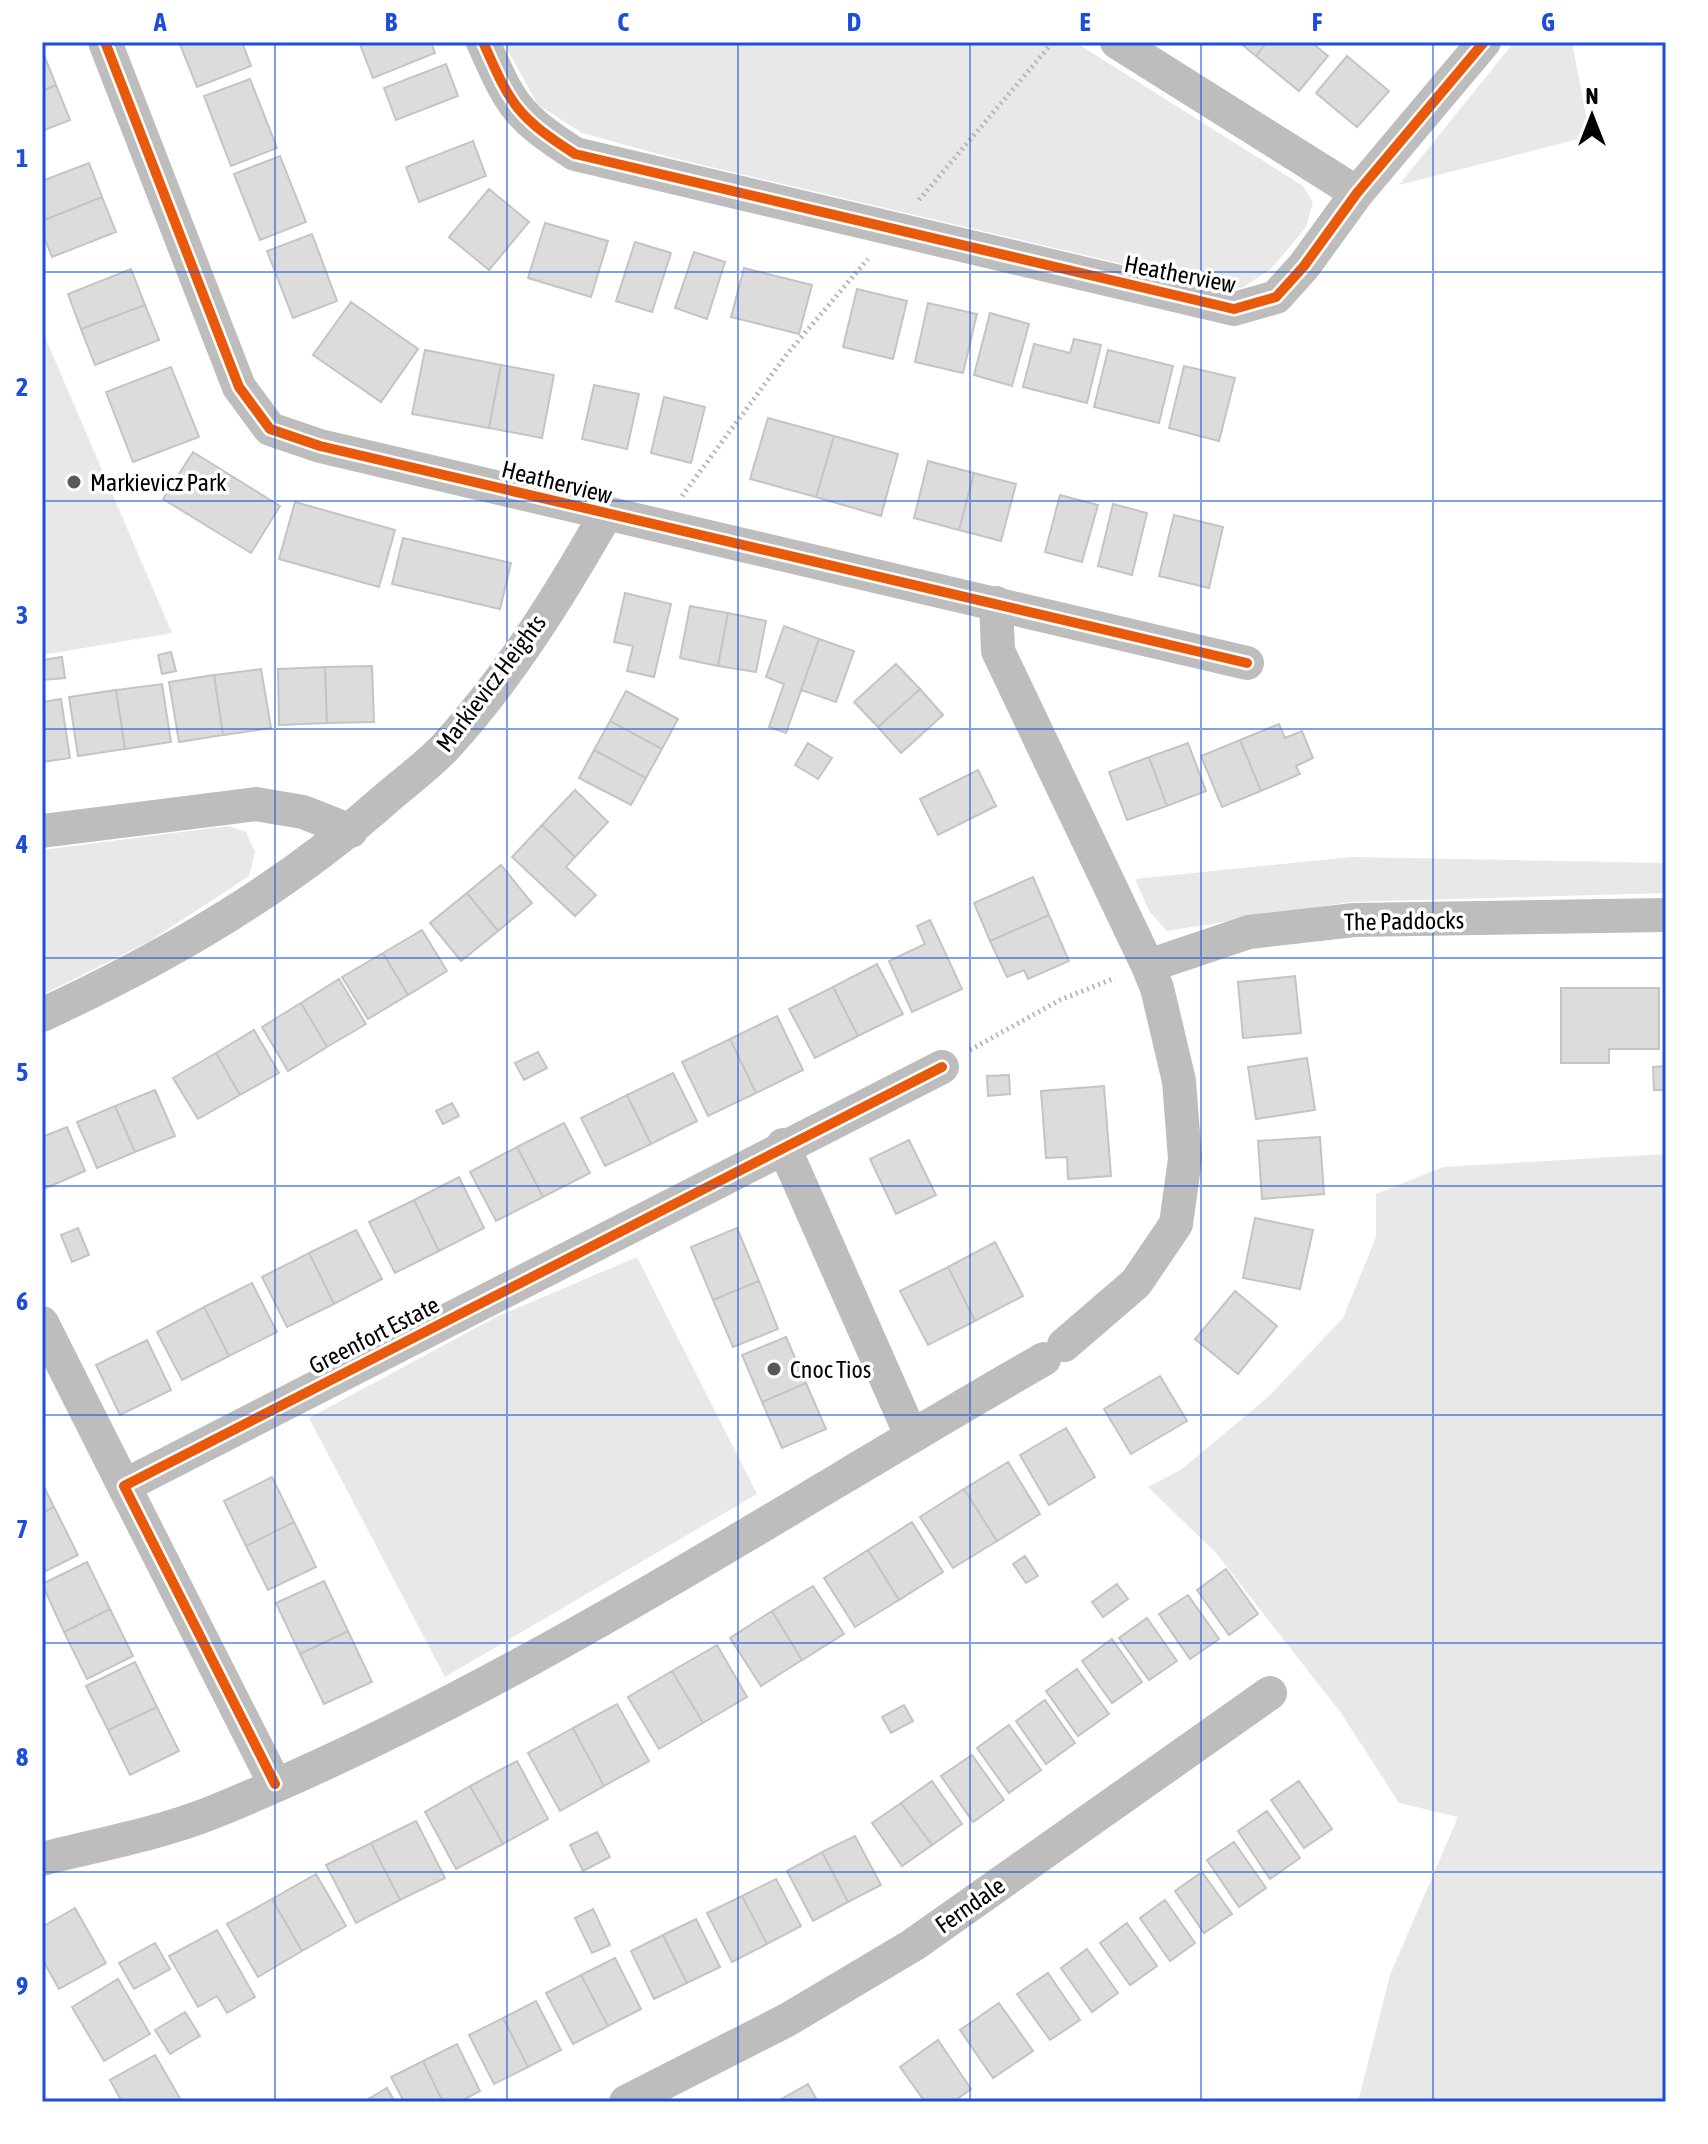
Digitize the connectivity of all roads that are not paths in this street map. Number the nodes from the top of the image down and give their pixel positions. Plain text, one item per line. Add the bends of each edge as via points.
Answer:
1 (105, 42) edge
2 (483, 42) edge
3 (1117, 42) edge
4 (1484, 42) edge
5 (1357, 193) junction
6 (606, 514) junction
7 (996, 603) junction
8 (1247, 663) dead end
9 (42, 831) edge
10 (351, 831) junction
11 (1666, 915) edge
12 (1148, 966) junction
13 (42, 1015) edge
14 (942, 1067) road end
15 (783, 1145) junction
16 (42, 1323) edge
17 (911, 1435) junction
18 (124, 1486) junction
19 (1270, 1693) dead end
20 (275, 1784) junction
21 (42, 1859) edge
22 (646, 2097) edge

1 - 6 street, Heatherview via 239,387 270,429 320,446
2 - 5 street, Heatherview via 508,98 528,124 575,154 1234,309 1276,297
3 - 5 street
4 - 5 street, Heatherview
6 - 7 street, Heatherview
6 - 10 street, Markievicz Heights via 522,646 448,745
7 - 8 street, Heatherview
7 - 12 street via 998,651
9 - 10 street via 256,804 303,812
10 - 13 street, Markievicz Heights via 243,909 129,975
11 - 12 street, The Paddocks via 1354,920 1249,932
12 - 17 street via 1179,1081 1185,1159 1176,1224 1136,1283 1054,1352
14 - 15 street, Greenfort Estate
15 - 17 street
15 - 18 street, Greenfort Estate
16 - 18 street
17 - 20 street via 612,1614 371,1744
18 - 20 street
19 - 22 street, Ferndale via 913,1945
20 - 21 street via 208,1814

